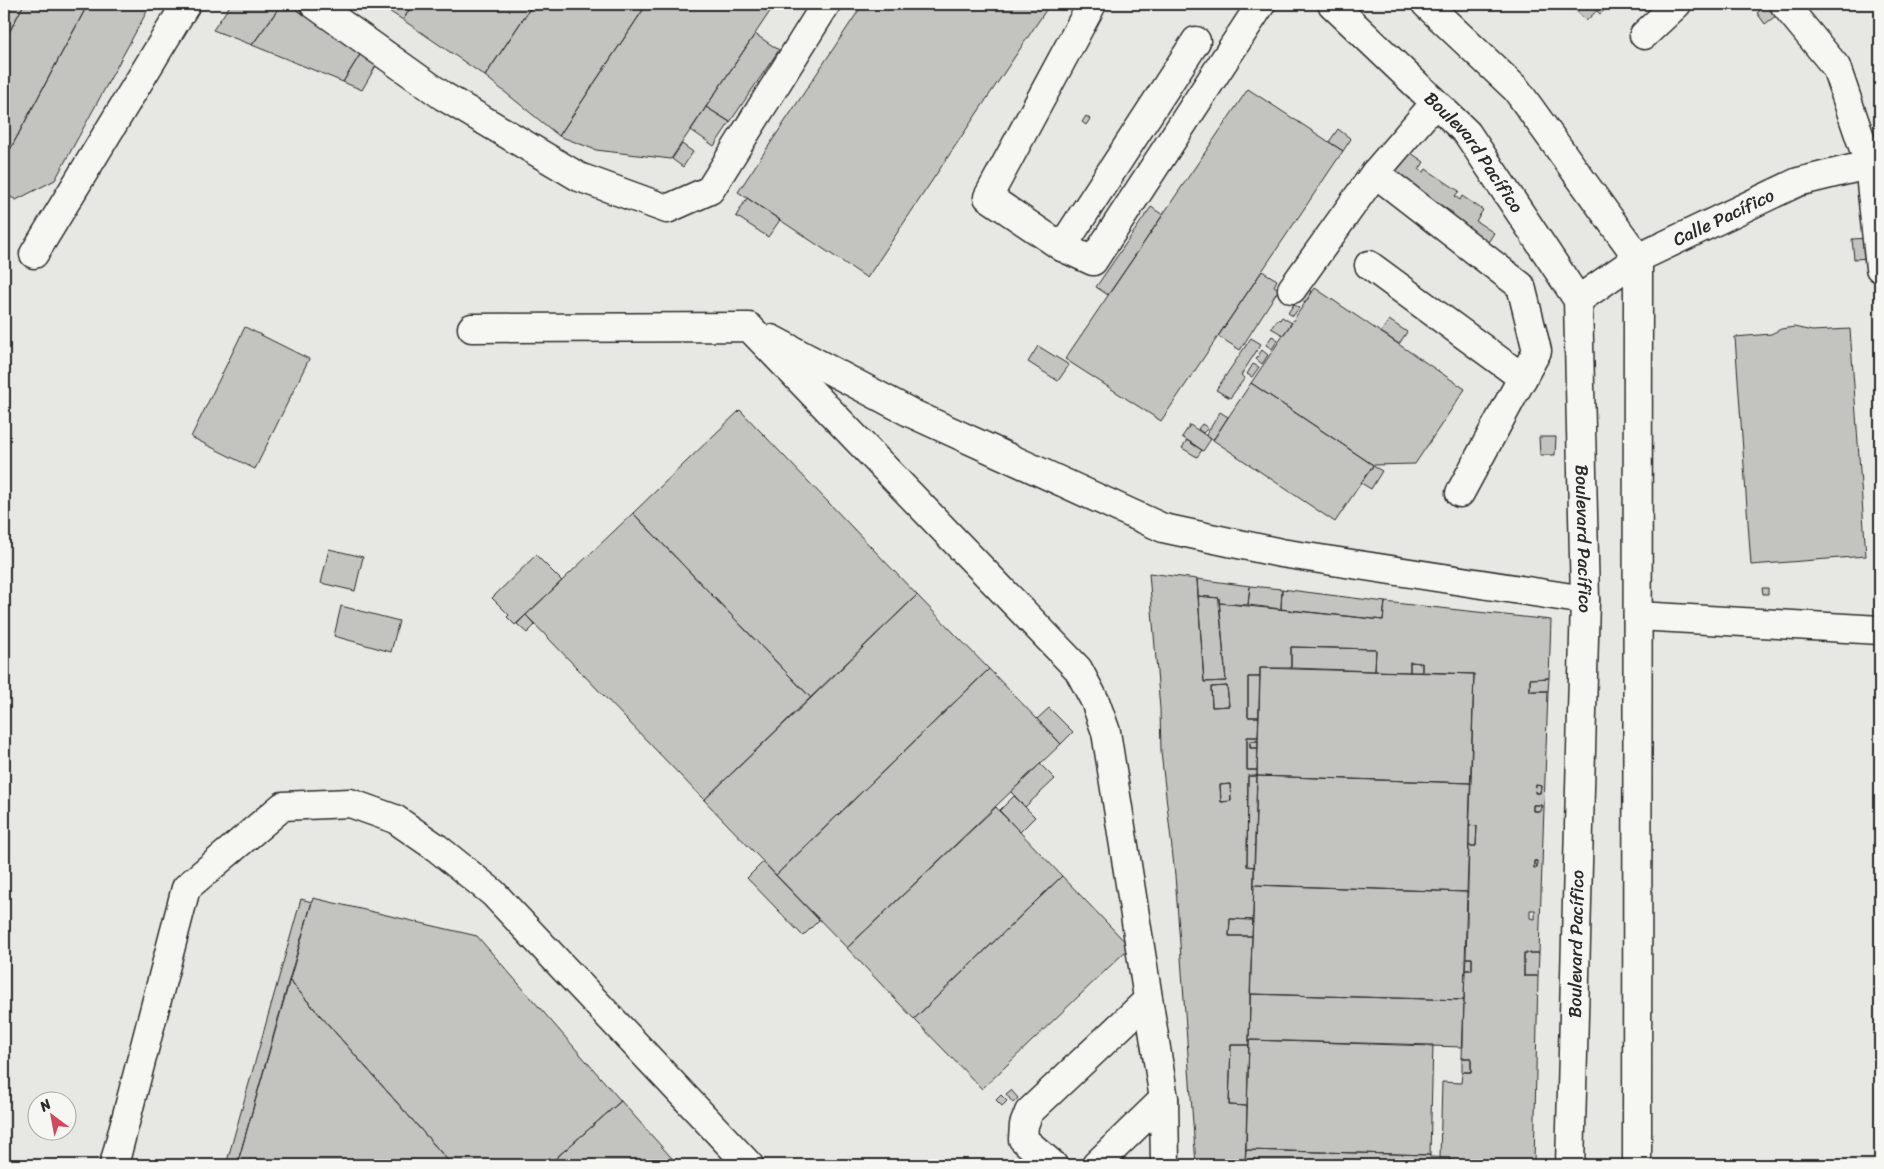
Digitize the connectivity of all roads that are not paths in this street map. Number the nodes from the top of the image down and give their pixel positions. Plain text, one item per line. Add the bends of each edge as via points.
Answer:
1 (186, 4) edge
2 (314, 4) edge
3 (826, 4) edge
4 (1092, 4) edge
5 (1261, 4) edge
6 (1332, 4) edge
7 (1426, 4) edge
8 (1677, 4) edge
9 (1784, 4) edge
10 (1644, 35) dead end
11 (1196, 41) dead end
12 (1435, 103) junction
13 (1875, 163) edge
14 (1375, 173) junction
15 (1062, 246) junction
16 (34, 254) dead end
17 (1638, 258) junction
18 (1369, 265) dead end
19 (1880, 268) edge
20 (1292, 289) dead end
21 (1578, 300) junction
22 (749, 327) junction
23 (472, 328) dead end
24 (1522, 378) junction
25 (1460, 492) dead end
26 (1585, 600) junction
27 (1638, 616) junction
28 (1880, 630) edge
29 (1148, 1001) junction
30 (1164, 1099) junction
31 (114, 1165) edge
32 (749, 1165) edge
33 (1052, 1165) edge
34 (1096, 1165) edge
35 (1165, 1165) edge
36 (1570, 1165) edge
37 (1638, 1165) edge

1 - 16 main road
2 - 3 main road via 443,96 579,177 667,209 710,190
4 - 15 main road via 988,197
5 - 15 main road via 1093,261
6 - 12 main road, Boulevard Pacífico
7 - 17 main road via 1516,89
8 - 10 main road
9 - 13 main road via 1836,66
11 - 15 main road
12 - 14 main road
12 - 21 main road, Boulevard Pacífico via 1467,133
13 - 17 main road, Calle Pacífico via 1798,182
13 - 19 main road
14 - 20 main road
14 - 24 main road via 1521,286 1537,351
17 - 21 main road, Calle Pacífico
17 - 27 main road
18 - 24 main road
21 - 26 main road, Boulevard Pacífico
22 - 23 main road
22 - 26 main road via 913,414 1163,528 1281,553
22 - 29 main road via 1078,669 1095,700 1106,732
24 - 25 main road
26 - 36 main road, Boulevard Pacífico
27 - 28 main road
27 - 37 main road
29 - 30 main road
29 - 33 main road via 1030,1112 1024,1125 1023,1139
30 - 34 main road
30 - 35 main road
31 - 32 main road via 186,888 283,806 350,803 395,819 493,893

